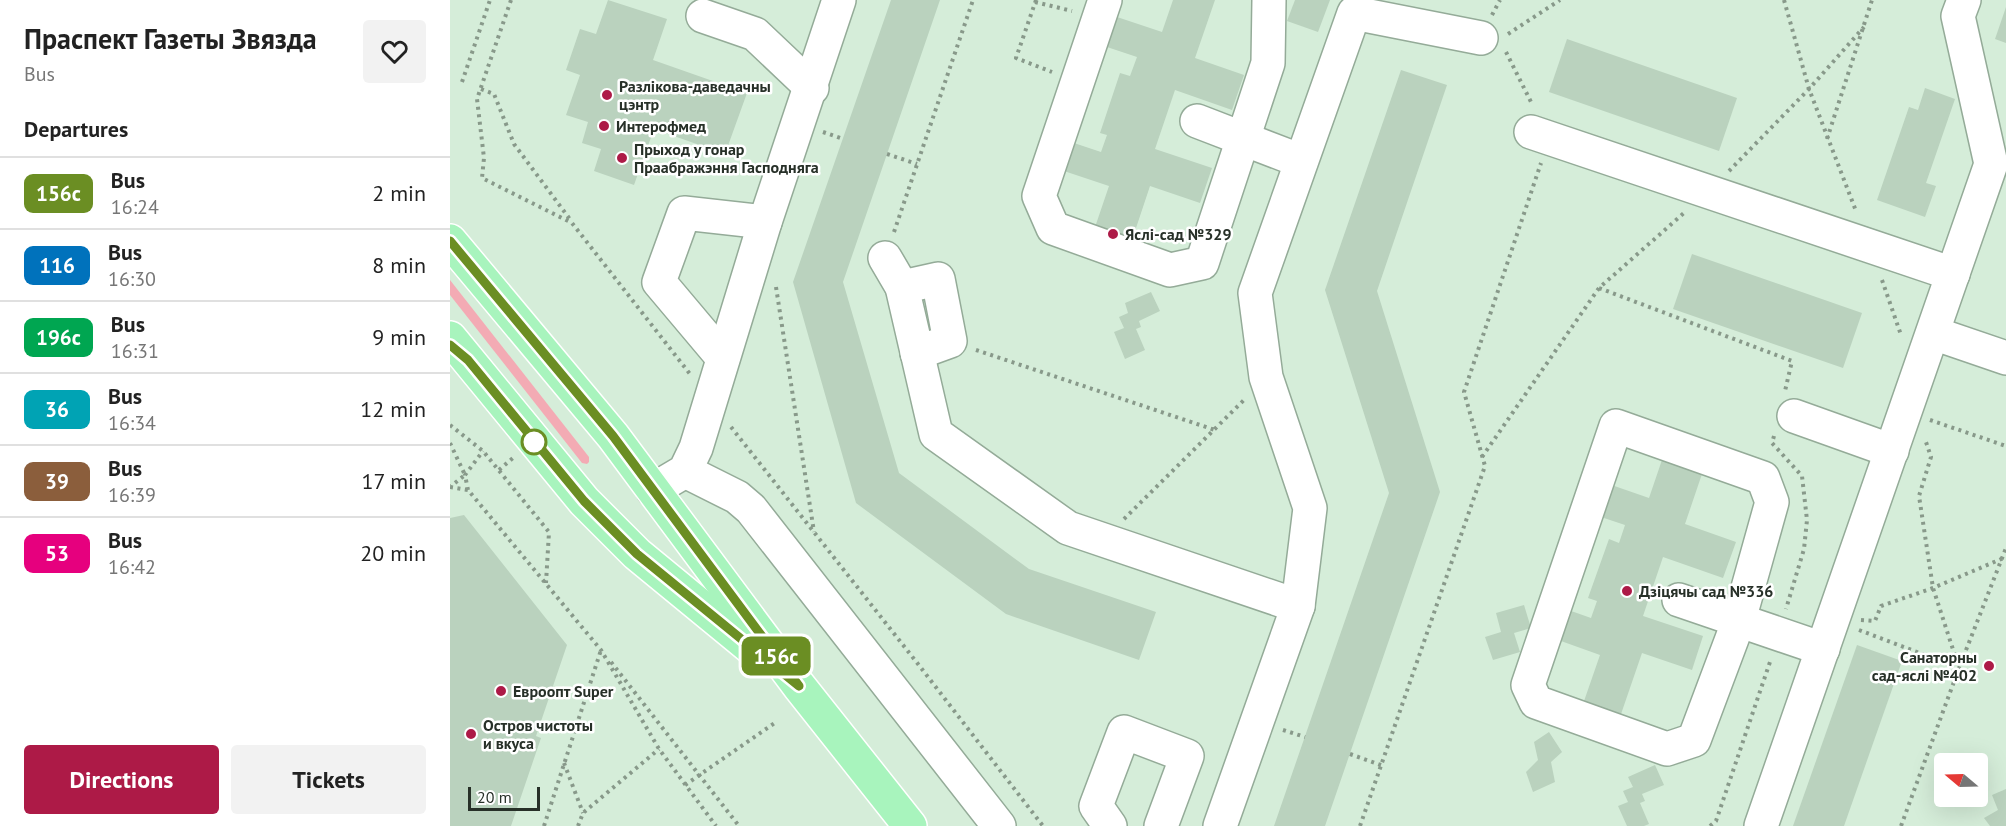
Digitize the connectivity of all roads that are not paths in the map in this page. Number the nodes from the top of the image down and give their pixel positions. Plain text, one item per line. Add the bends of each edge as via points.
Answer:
1 (839, 0) edge
2 (1269, 0) edge
3 (1964, 0) edge
4 (1102, 9) edge
5 (703, 16) dead end
6 (1490, 38) road end
7 (812, 87) junction
8 (1197, 121) dead end
9 (1540, 135) road end
10 (1244, 138) junction
11 (1301, 160) junction
12 (765, 222) junction
13 (450, 242) edge
14 (885, 258) road end
15 (1953, 274) junction
16 (902, 287) junction
17 (1917, 335) junction
18 (456, 348) edge
19 (917, 353) junction
20 (723, 358) junction
21 (2006, 358) edge
22 (1784, 414) road end
23 (1892, 451) junction
24 (685, 471) junction
25 (653, 490) junction
26 (1679, 600) dead end
27 (1298, 606) junction
28 (1739, 620) junction
29 (1828, 635) junction
30 (799, 686) junction
31 (910, 826) edge
32 (999, 826) edge
33 (1110, 826) edge
34 (1161, 826) edge
35 (1220, 826) edge
36 (1761, 826) edge

1 - 7 lane
2 - 10 lane via 1268,63
3 - 15 lane via 1958,16 1991,164
4 - 10 lane via 1040,196 1053,228 1170,270 1203,263
5 - 7 lane via 755,34
6 - 11 lane via 1354,13
7 - 12 lane
8 - 10 lane
9 - 15 lane
10 - 11 lane
11 - 27 lane via 1255,293 1266,377 1310,508
12 - 20 lane
12 - 20 lane via 684,213 659,282
13 - 25 main road
14 - 16 lane
15 - 17 lane
16 - 19 lane
16 - 19 lane via 938,279 950,341
17 - 21 lane
17 - 23 lane via 1904,415
18 - 30 main road via 584,501 637,554
19 - 27 lane via 936,434 1068,528
20 - 24 lane via 696,448
22 - 23 lane
23 - 29 lane
24 - 25 lane
24 - 32 lane via 737,497 751,509
25 - 30 main road
26 - 28 lane
27 - 35 lane
28 - 28 lane via 1772,502 1762,478 1616,426 1528,685 1536,702 1667,749 1694,740
28 - 29 lane via 1779,634
29 - 36 lane
30 - 31 main road
33 - 34 lane via 1096,806 1124,732 1187,756

